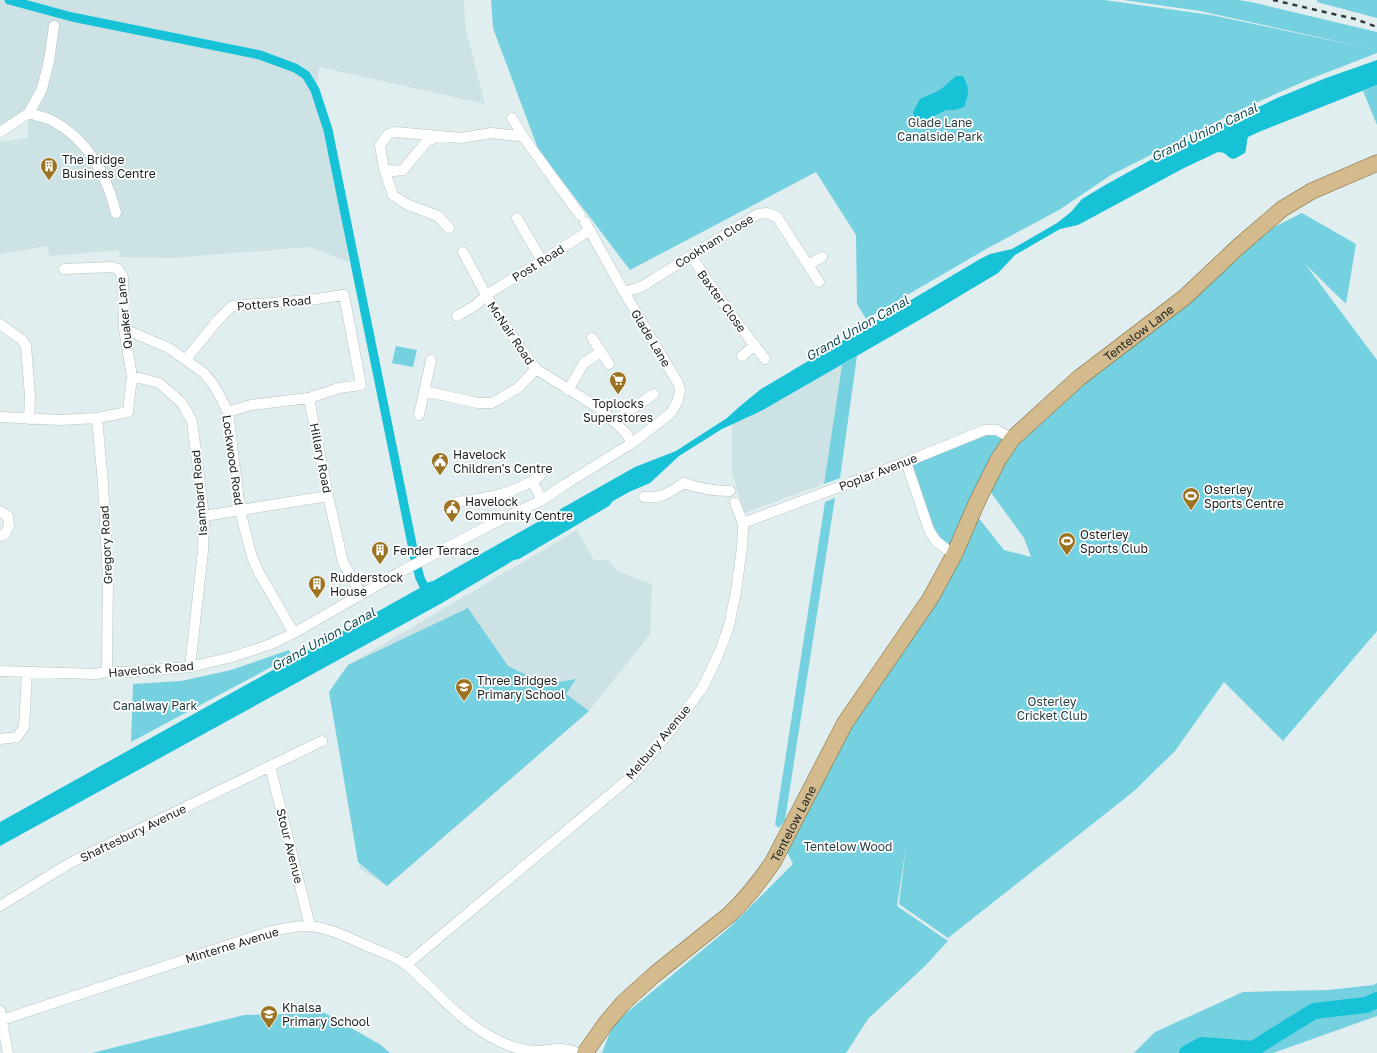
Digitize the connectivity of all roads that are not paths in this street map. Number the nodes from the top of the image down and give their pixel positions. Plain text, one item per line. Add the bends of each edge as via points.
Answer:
1 (53, 29) dead end
2 (29, 113) junction
3 (512, 118) dead end
4 (0, 132) edge
5 (522, 135) junction
6 (440, 136) junction
7 (1377, 163) edge
8 (384, 169) junction
9 (403, 170) junction
10 (391, 190) junction
11 (116, 213) dead end
12 (517, 218) dead end
13 (585, 222) junction
14 (448, 228) dead end
15 (463, 252) dead end
16 (691, 256) junction
17 (822, 257) dead end
18 (542, 261) junction
19 (808, 265) junction
20 (64, 270) dead end
21 (819, 282) dead end
22 (624, 292) junction
23 (486, 295) junction
24 (457, 316) dead end
25 (0, 324) edge
26 (124, 330) junction
27 (592, 338) dead end
28 (755, 345) junction
29 (601, 352) junction
30 (742, 356) dead end
31 (186, 360) junction
32 (431, 360) dead end
33 (765, 360) dead end
34 (609, 364) dead end
35 (536, 369) junction
36 (132, 376) junction
37 (568, 390) junction
38 (424, 391) junction
39 (654, 394) dead end
40 (309, 398) junction
41 (228, 412) junction
42 (419, 415) dead end
43 (0, 417) edge
44 (97, 418) junction
45 (29, 419) junction
46 (614, 421) junction
47 (1012, 440) junction
48 (632, 443) junction
49 (906, 462) junction
50 (730, 491) dead end
51 (328, 496) junction
52 (644, 497) dead end
53 (542, 500) junction
54 (457, 502) dead end
55 (735, 503) dead end
56 (240, 510) junction
57 (0, 511) edge
58 (204, 516) junction
59 (743, 522) junction
60 (0, 536) edge
61 (954, 555) junction
62 (361, 595) junction
63 (294, 633) junction
64 (190, 667) junction
65 (0, 671) edge
66 (26, 672) junction
67 (107, 672) junction
68 (0, 739) edge
69 (322, 741) dead end
70 (270, 766) junction
71 (0, 906) edge
72 (310, 926) junction
73 (406, 965) junction
74 (1, 1016) edge
75 (8, 1053) edge
76 (577, 1053) edge
77 (585, 1053) edge

1 - 2 street via 42,88
2 - 4 street
2 - 11 street via 52,121 86,147 102,172
3 - 5 street, Glade Lane
5 - 6 street via 491,133 462,138
5 - 13 street, Glade Lane
6 - 8 street via 396,132 388,134 380,146
6 - 9 street via 427,141
7 - 47 main road, Tentelow Lane via 1312,191 1282,209 1185,297 1079,378
8 - 9 street
8 - 10 street
9 - 10 street via 393,181
10 - 14 street via 393,195 406,204 438,216
12 - 18 street
13 - 18 street, Post Road
13 - 22 street, Glade Lane
15 - 23 street, McNair Road
16 - 19 street, Cookham Close via 758,214 768,213 777,217
16 - 22 street, Cookham Close via 641,287
16 - 28 street, Baxter Close
17 - 19 street
18 - 23 street, Post Road
19 - 21 street, Cookham Close
20 - 26 street, Quaker Lane via 107,266 121,272 124,284
22 - 48 street, Glade Lane via 680,390 671,413
23 - 24 street, Post Road via 476,305
23 - 35 street, McNair Road
25 - 45 street via 26,346
26 - 31 street, Lockwood Road via 169,348
26 - 36 street, Quaker Lane
27 - 29 street
28 - 30 street
28 - 33 street, Baxter Close
29 - 34 street
29 - 37 street via 584,363
31 - 40 street, Potters Road via 232,306 341,295 361,385 339,388
31 - 41 street, Lockwood Road via 204,373
32 - 38 street
35 - 37 street, McNair Road
35 - 38 street via 518,388 492,403 478,404
36 - 44 street, Quaker Lane via 128,412
36 - 58 street, Isambard Road via 159,382 182,403 192,421
37 - 46 street, McNair Road via 602,410
38 - 42 street
39 - 46 street
40 - 41 street via 251,405
40 - 51 street, Hillary Road
41 - 56 street, Lockwood Road
43 - 45 street
44 - 45 street
44 - 67 street, Gregory Road via 108,579
46 - 48 street, McNair Road
47 - 49 street, Poplar Avenue via 997,430 985,430
47 - 61 main road, Tentelow Lane via 998,460
48 - 53 street, Havelock Road
49 - 59 street, Poplar Avenue
49 - 61 street via 929,530 936,541
50 - 52 street via 699,489 684,483 666,495
51 - 56 street
51 - 62 street, Hillary Road via 343,562
53 - 54 street via 536,478 513,491 483,499
53 - 62 street, Havelock Road via 433,554
55 - 59 street, Melbury Avenue
56 - 58 street
56 - 63 street, Lockwood Road via 258,571
57 - 60 street via 8,516 9,526 5,534
58 - 64 street, Isambard Road via 203,551
59 - 73 street, Melbury Avenue via 742,548 729,626 703,687 672,729 632,776
61 - 77 main road, Tentelow Lane via 930,599 845,723 773,862 762,878 729,915 624,1002
62 - 63 street, Havelock Road
63 - 64 street, Havelock Road via 232,657
64 - 67 street, Havelock Road
65 - 66 street, Havelock Road
66 - 67 street, Havelock Road
66 - 68 street via 24,727 17,737
69 - 70 street, Shaftesbury Avenue
70 - 71 street, Shaftesbury Avenue via 70,863
70 - 72 street, Stour Avenue
72 - 73 street, Minterne Avenue via 332,931
72 - 74 street, Minterne Avenue via 268,932
73 - 76 street, Minterne Avenue via 472,1026 509,1046 526,1050 560,1048
74 - 75 street

